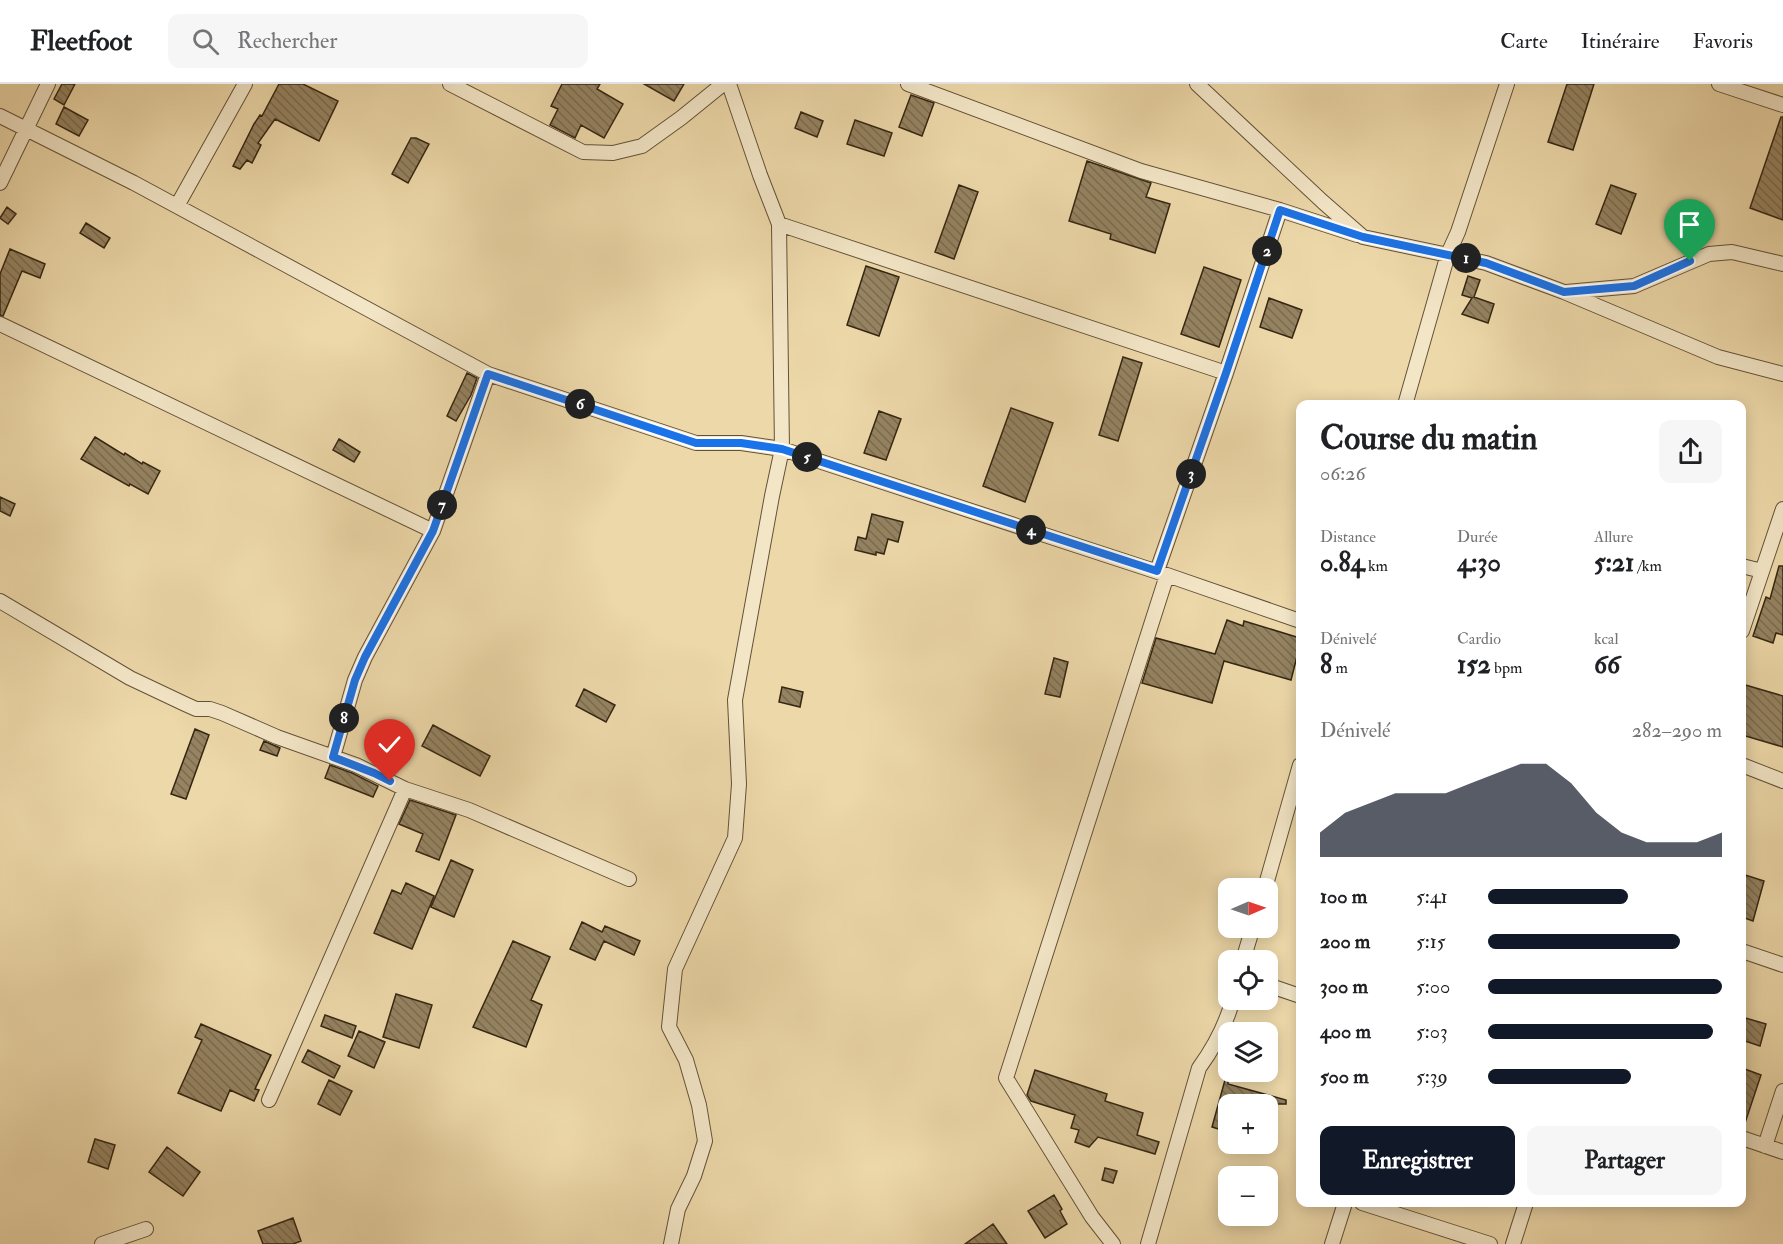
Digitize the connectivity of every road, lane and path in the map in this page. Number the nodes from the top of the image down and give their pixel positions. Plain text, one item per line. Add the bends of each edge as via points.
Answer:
1 (48, 84) edge
2 (245, 84) edge
3 (450, 84) edge
4 (723, 84) edge
5 (729, 84) edge
6 (908, 84) edge
7 (1197, 84) edge
8 (1507, 84) edge
9 (1719, 84) edge
10 (1783, 105) edge
11 (0, 116) edge
12 (27, 129) junction
13 (0, 183) edge
14 (177, 206) junction
15 (1280, 210) junction
16 (779, 224) junction
17 (1363, 237) junction
18 (1448, 254) junction
19 (1783, 264) edge
20 (1564, 292) junction
21 (0, 324) edge
22 (1226, 373) junction
23 (488, 374) junction
24 (1783, 374) edge
25 (1406, 400) edge
26 (782, 449) junction
27 (1783, 509) edge
28 (433, 531) junction
29 (1746, 567) edge
30 (1762, 572) junction
31 (1162, 573) junction
32 (0, 601) edge
33 (1746, 619) edge
34 (1296, 620) edge
35 (333, 757) junction
36 (1746, 767) edge
37 (1783, 781) edge
38 (405, 789) junction
39 (1295, 809) edge
40 (1269, 878) edge
41 (629, 879) dead end
42 (1746, 952) edge
43 (1783, 965) edge
44 (1278, 988) edge
45 (1296, 995) edge
46 (1230, 1010) edge
47 (1783, 1091) edge
48 (269, 1100) dead end
49 (1746, 1139) edge
50 (1766, 1146) junction
51 (1783, 1152) edge
52 (1344, 1207) edge
53 (1374, 1207) edge
54 (1525, 1207) edge
55 (146, 1229) dead end
56 (102, 1244) edge
57 (671, 1244) edge
58 (1113, 1244) edge
59 (1148, 1244) edge
60 (1332, 1244) edge
61 (1490, 1244) edge
62 (1513, 1244) edge

1 - 12 street
2 - 14 street
3 - 4 street via 583,152 613,153 642,146
5 - 16 street
6 - 15 street via 1141,171
7 - 17 street
8 - 18 street
9 - 10 street
11 - 12 street
12 - 13 street
12 - 14 street
14 - 23 street
15 - 17 street
15 - 22 street
16 - 22 street
16 - 26 street
17 - 18 street
18 - 20 street via 1486,263
18 - 25 street
19 - 20 street via 1732,252 1709,254 1634,286
20 - 24 street via 1718,357
21 - 28 street
22 - 31 street
23 - 26 street via 696,443 741,443
23 - 28 street
26 - 31 street
26 - 57 street via 735,700 739,784 735,838 675,969 669,1027 686,1060 705,1141 678,1209
27 - 30 street
28 - 35 street via 365,657
29 - 30 street
30 - 33 street
31 - 34 street
31 - 58 street via 1006,1078 1092,1217
32 - 35 street via 166,696 196,709 222,713
35 - 38 street
36 - 37 street
38 - 41 street via 469,810
38 - 48 street
39 - 40 street
42 - 43 street
44 - 45 street
46 - 59 street via 1214,1047 1199,1068
47 - 50 street
49 - 50 street
50 - 51 street
52 - 60 street
53 - 61 street
54 - 62 street
55 - 56 street

